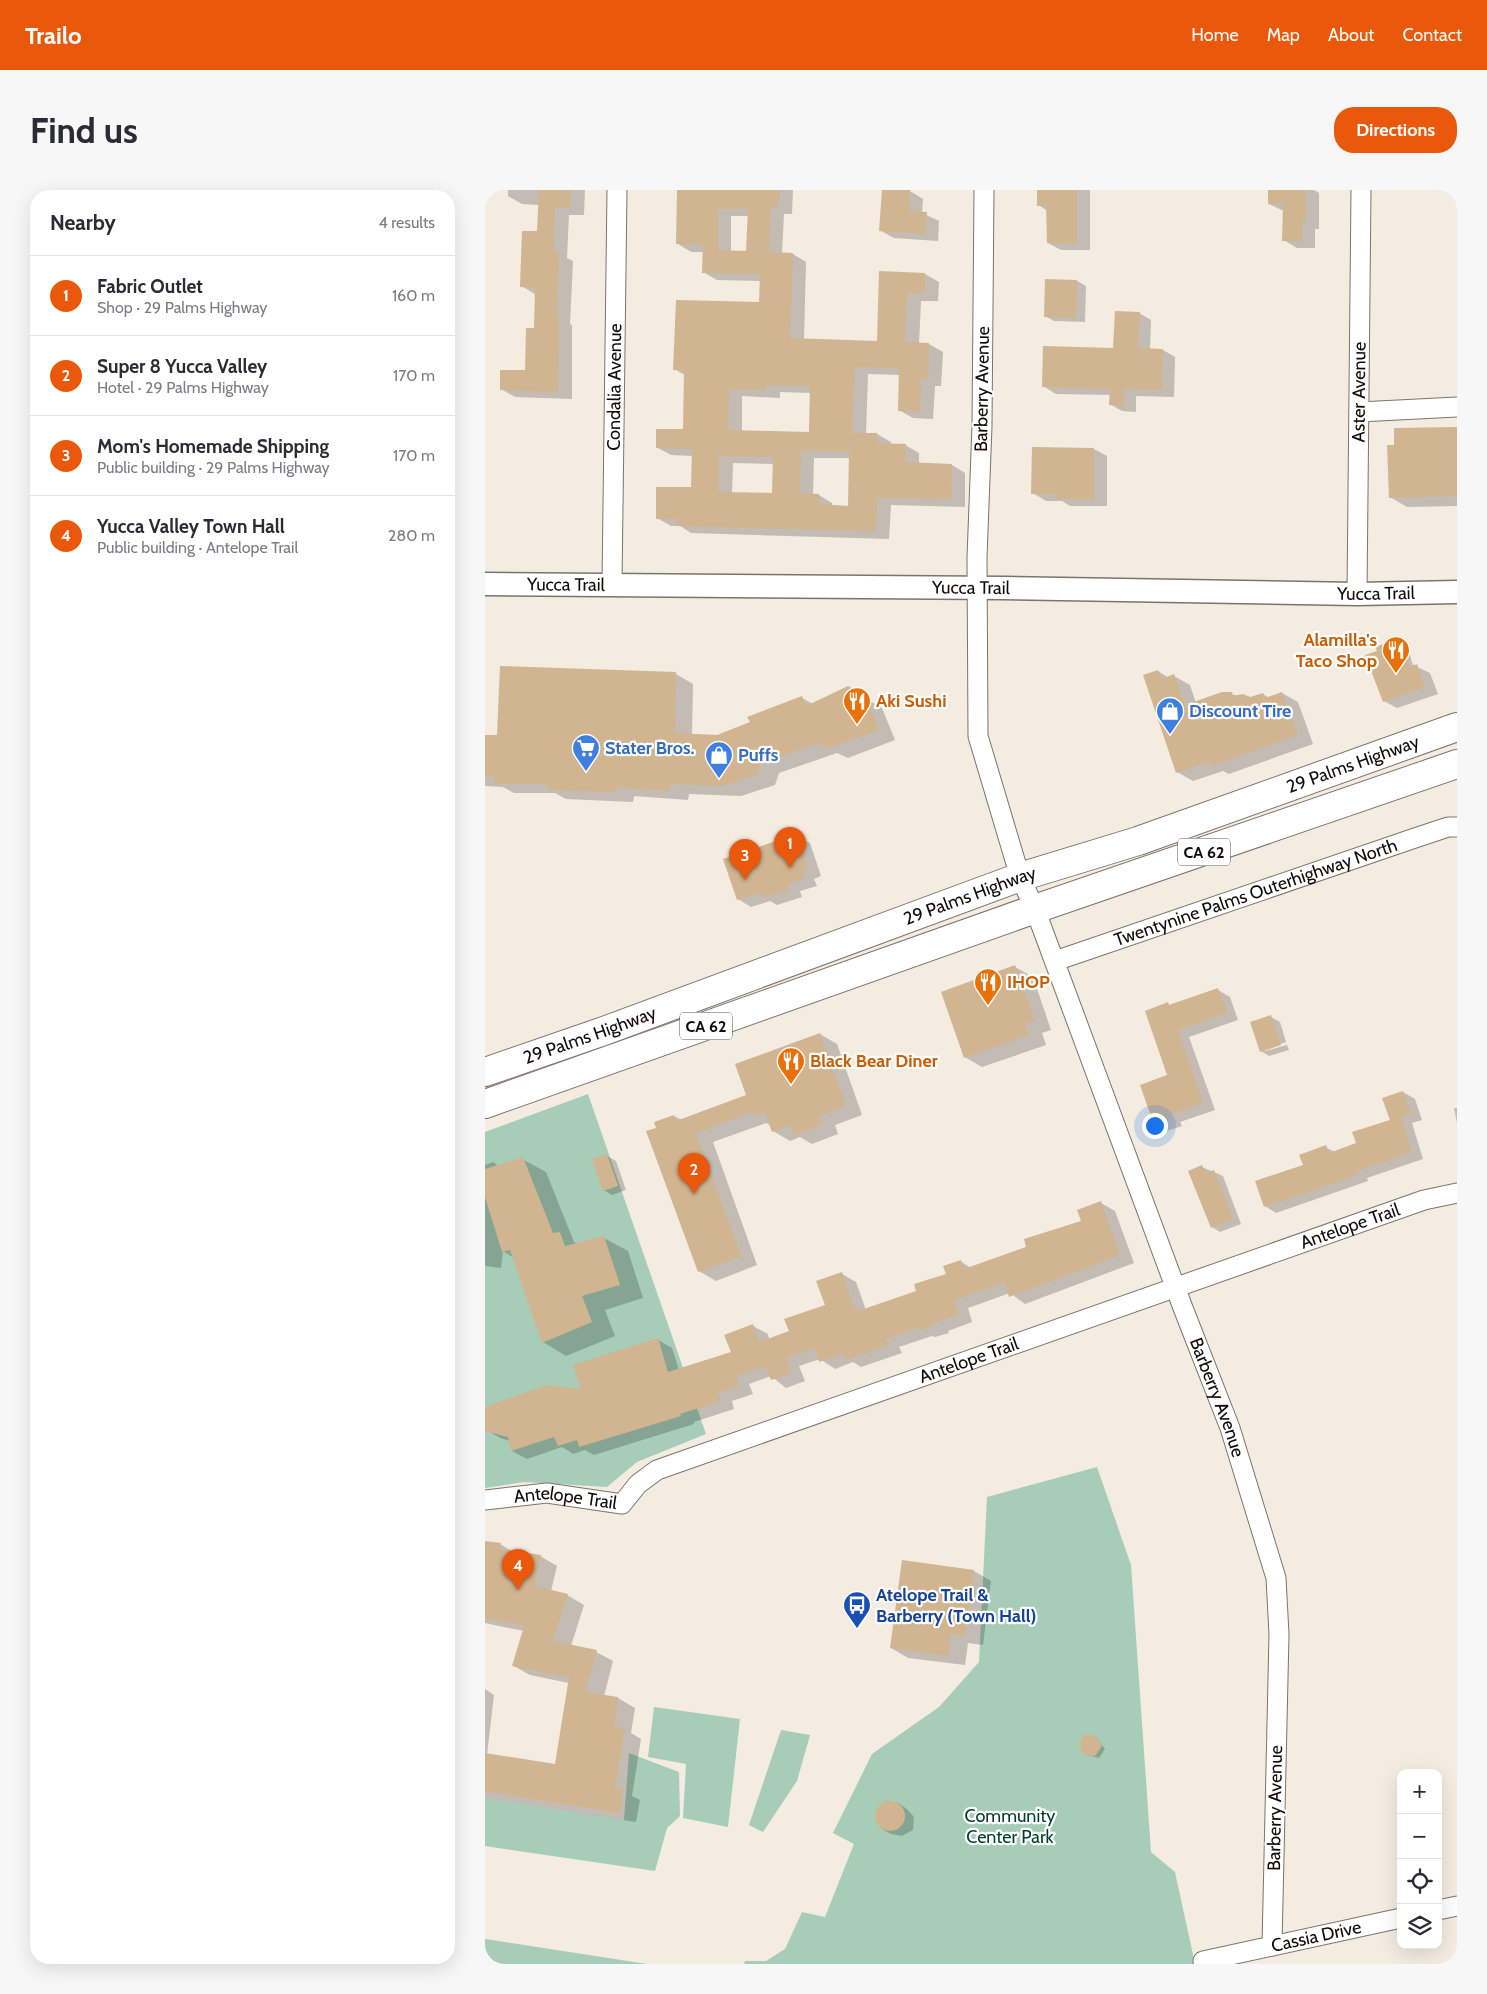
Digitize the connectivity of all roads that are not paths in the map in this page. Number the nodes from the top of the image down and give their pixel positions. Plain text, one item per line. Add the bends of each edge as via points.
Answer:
1 (617, 190) edge
2 (984, 190) edge
3 (1361, 190) edge
4 (1457, 407) edge
5 (1359, 412) junction
6 (485, 584) edge
7 (612, 585) junction
8 (978, 588) junction
9 (1457, 592) edge
10 (1357, 594) junction
11 (1457, 727) edge
12 (1457, 764) edge
13 (1457, 827) edge
14 (1020, 877) junction
15 (1035, 909) junction
16 (1055, 962) junction
17 (485, 1072) edge
18 (485, 1104) edge
19 (1457, 1194) edge
20 (1176, 1288) junction
21 (485, 1500) edge
22 (1457, 1906) edge
23 (1442, 1909) edge
24 (1397, 1919) edge
25 (1272, 1946) junction
26 (1203, 1961) dead end

1 - 7 street, Condalia Avenue
2 - 8 street, Barberry Avenue
3 - 5 street, Aster Avenue
4 - 5 street
5 - 10 street, Aster Avenue
6 - 7 street, Yucca Trail
7 - 8 street, Yucca Trail
8 - 10 street, Yucca Trail
8 - 14 street, Barberry Avenue via 978,736
9 - 10 street, Yucca Trail
11 - 14 main road, 29 Palms Highway / CA 62 via 1139,841
12 - 15 main road, 29 Palms Highway / CA 62
13 - 16 street, Twentynine Palms Outerhighway North via 1415,838
14 - 15 street, Barberry Avenue
14 - 17 main road, 29 Palms Highway / CA 62
15 - 16 street, Barberry Avenue
15 - 18 main road, 29 Palms Highway / CA 62
16 - 20 street, Barberry Avenue
19 - 20 street, Antelope Trail via 1425,1200
20 - 21 street, Antelope Trail via 657,1470 638,1484 622,1504 547,1493
20 - 25 street, Barberry Avenue via 1230,1428 1276,1578 1279,1634
22 - 23 street
24 - 25 street, Cassia Drive
25 - 26 street, Cassia Drive

